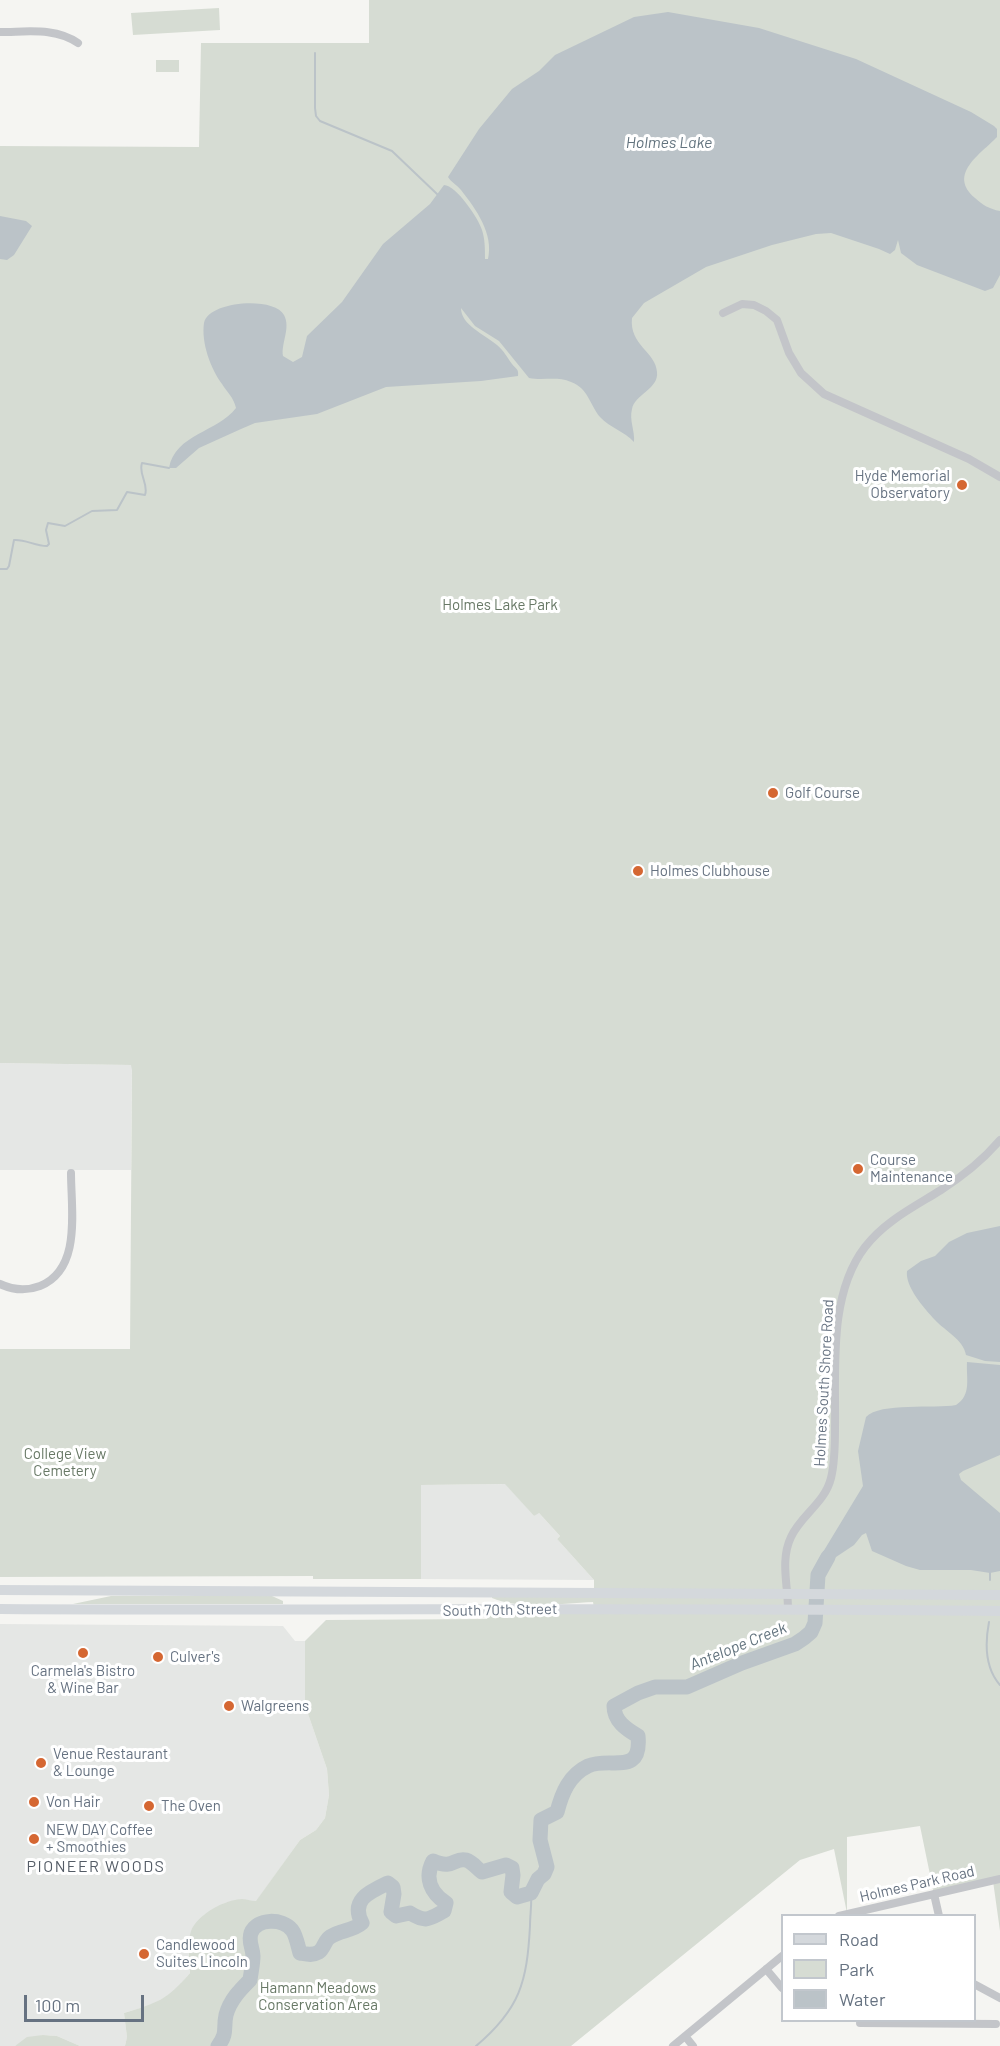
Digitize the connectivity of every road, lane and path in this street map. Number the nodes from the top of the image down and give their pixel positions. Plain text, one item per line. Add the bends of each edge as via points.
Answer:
1 (0, 32) edge
2 (78, 43) dead end
3 (723, 313) dead end
4 (1000, 477) edge
5 (1000, 1140) edge
6 (71, 1173) dead end
7 (0, 1284) edge
8 (785, 1578) junction
9 (0, 1590) edge
10 (771, 1592) junction
11 (788, 1593) junction
12 (1000, 1595) edge
13 (0, 1609) edge
14 (788, 1609) junction
15 (1000, 1611) edge
16 (1000, 1879) edge
17 (934, 1894) junction
18 (848, 1914) edge
19 (939, 1914) edge
20 (781, 1958) edge
21 (766, 1969) junction
22 (976, 1985) edge
23 (781, 1986) edge
24 (1000, 1998) edge
25 (952, 2022) edge
26 (860, 2023) dead end
27 (996, 2024) dead end
28 (685, 2036) junction
29 (673, 2046) edge
30 (693, 2046) edge

1 - 2 street via 58,33
3 - 4 street via 742,304 766,311 777,320 801,373 824,394 969,459
5 - 8 street, Holmes South Shore Road via 953,1182 888,1224 852,1268 840,1310 832,1477 824,1495 790,1537
6 - 7 street via 71,1245 66,1263 53,1278 36,1287 18,1289
8 - 10 street
8 - 11 street, Holmes South Shore Road
9 - 10 main road, South 70th Street
10 - 11 main road, South 70th Street
11 - 12 main road, South 70th Street
11 - 14 street, Holmes South Shore Road
13 - 14 main road, South 70th Street
14 - 15 main road, South 70th Street
16 - 17 street, Holmes Park Road
17 - 18 street, Holmes Park Road
17 - 19 street
20 - 21 street
21 - 23 street
21 - 28 street
22 - 24 street
25 - 26 street
25 - 27 street
28 - 29 street
28 - 30 street

